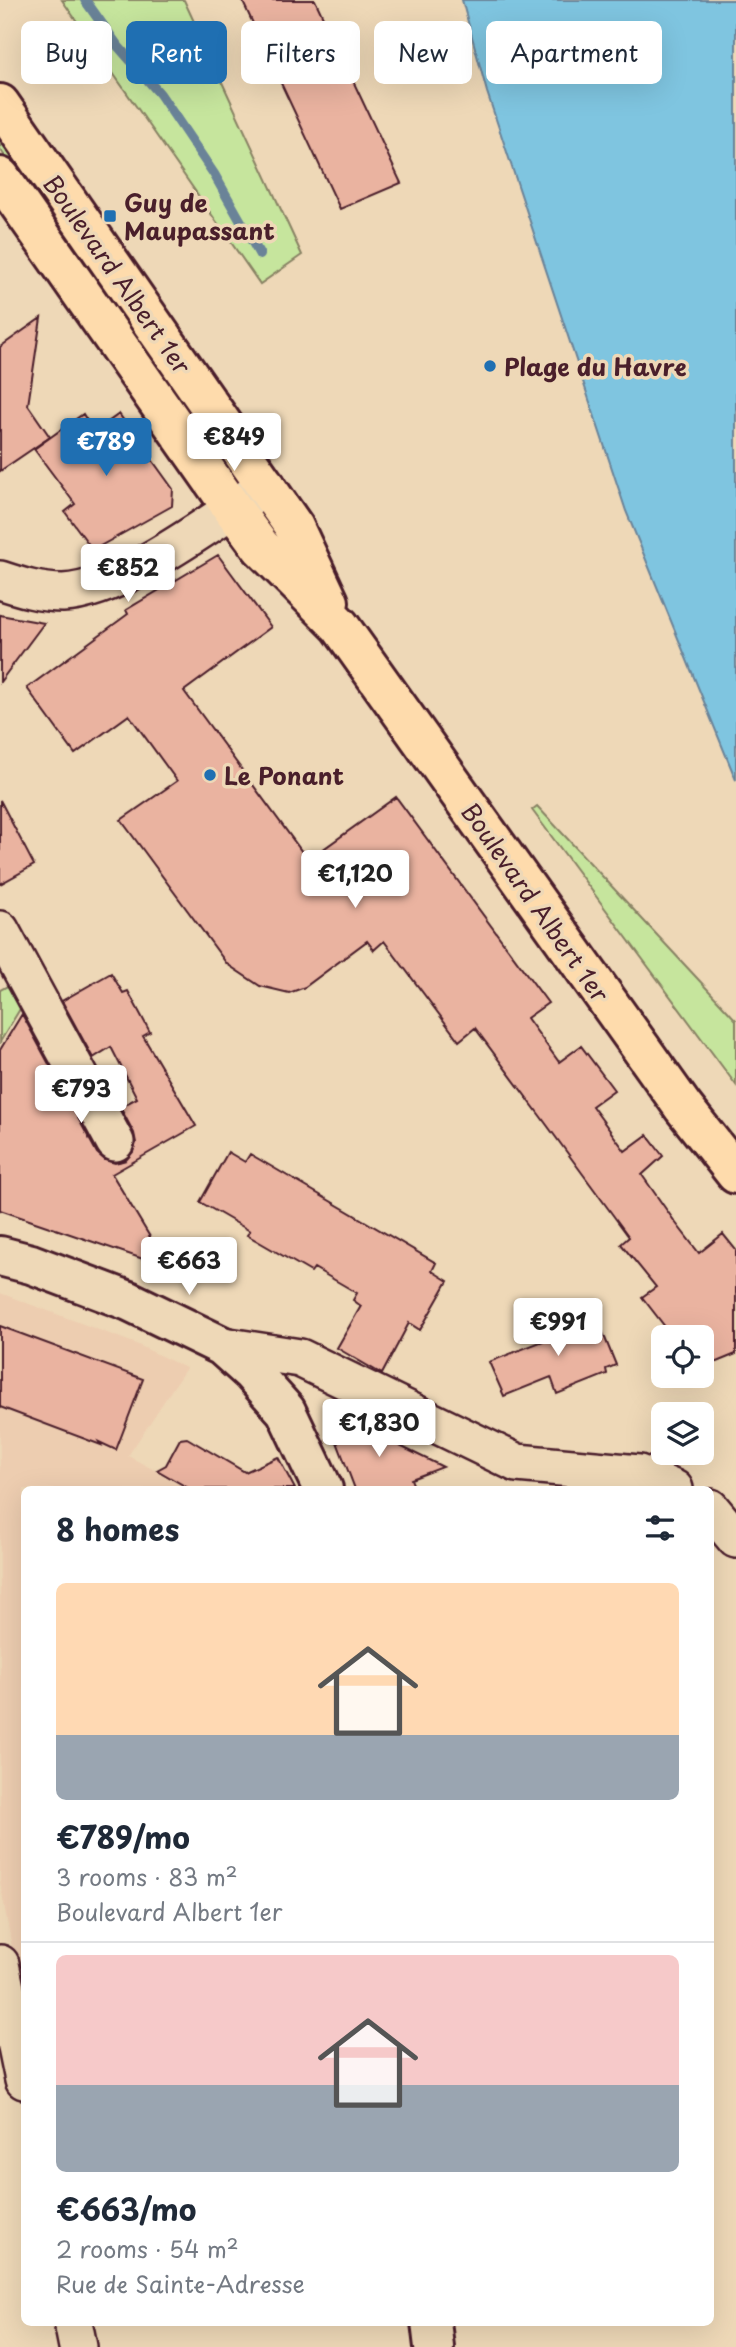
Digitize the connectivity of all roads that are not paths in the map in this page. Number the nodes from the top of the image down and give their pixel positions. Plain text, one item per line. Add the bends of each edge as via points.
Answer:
1 (0, 104) edge
2 (0, 177) edge
3 (267, 486) junction
4 (232, 508) junction
5 (0, 580) edge
6 (340, 626) junction
7 (0, 930) edge
8 (115, 1142) dead end
9 (736, 1174) edge
10 (0, 1256) edge
11 (222, 1346) junction
12 (322, 1486) edge
13 (667, 1486) edge
14 (714, 1513) edge
15 (736, 1539) edge
16 (0, 1964) edge
17 (21, 2066) edge
18 (74, 2326) edge
19 (431, 2326) edge
20 (78, 2347) edge
21 (434, 2347) edge

1 - 3 main road, Boulevard Albert 1er
2 - 4 main road, Boulevard Albert 1er
3 - 4 street
3 - 6 main road, Boulevard Albert 1er via 294,527
4 - 5 street via 193,535 93,587 37,592
4 - 6 main road, Boulevard Albert 1er via 261,547
6 - 9 main road, Boulevard Albert 1er via 683,1107
7 - 8 street
10 - 11 main road via 120,1297
11 - 12 main road via 286,1411
11 - 13 street via 300,1358 517,1463 639,1474
14 - 15 street
16 - 17 street
18 - 20 street
19 - 21 main road

